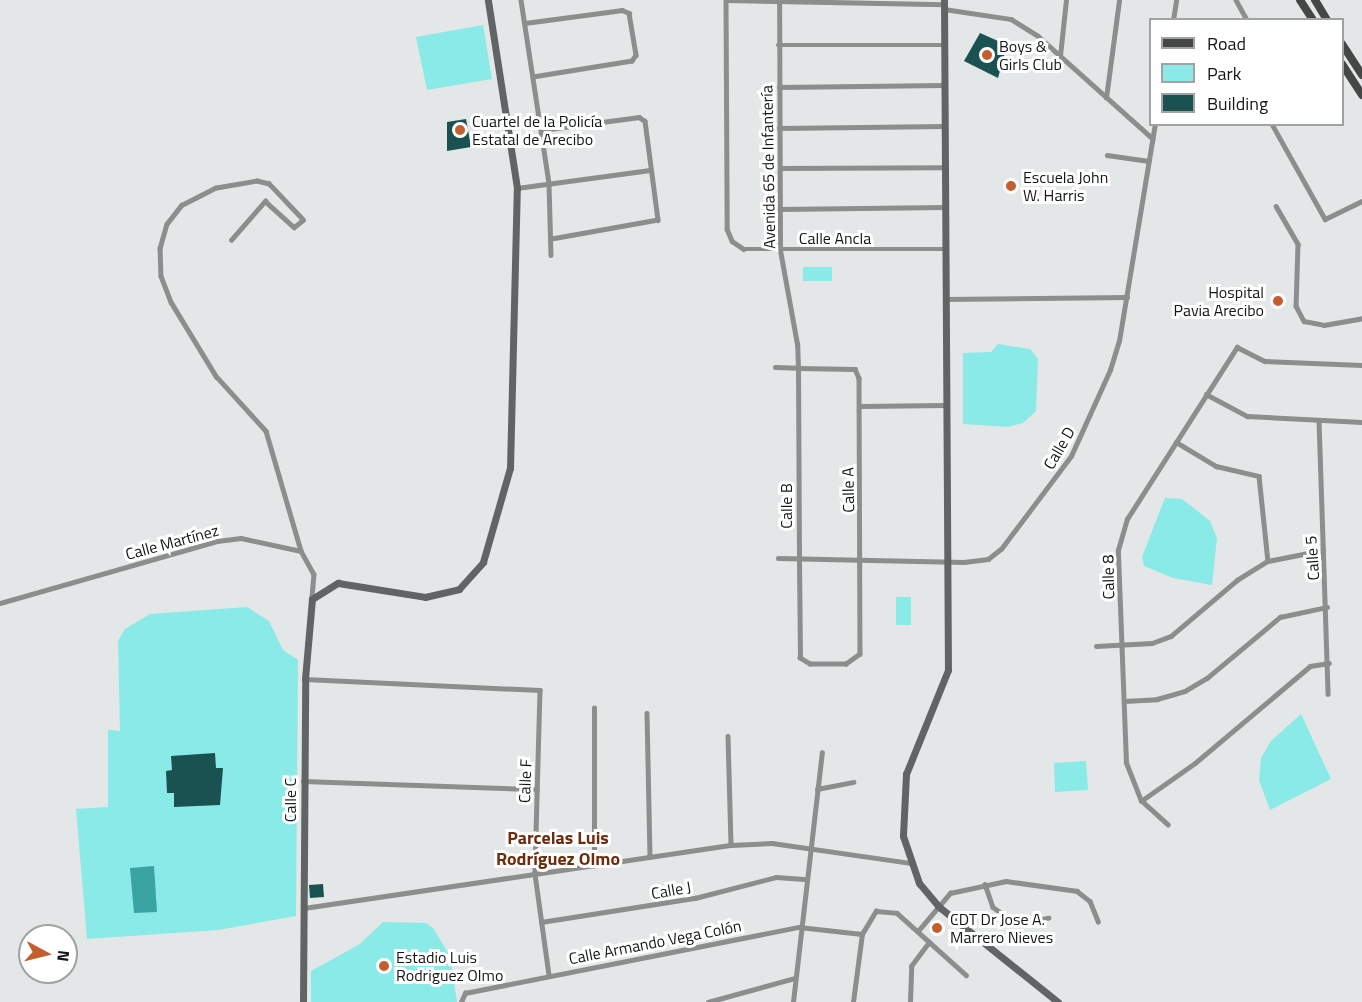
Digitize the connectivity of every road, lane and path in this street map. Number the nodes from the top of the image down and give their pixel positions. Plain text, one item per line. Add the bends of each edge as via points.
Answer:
1 (488, 0) edge
2 (521, 0) edge
3 (726, 0) edge
4 (1066, 0) edge
5 (1119, 0) edge
6 (1176, 0) edge
7 (1236, 0) edge
8 (1300, 0) edge
9 (1315, 0) edge
10 (779, 2) edge
11 (944, 4) edge
12 (1173, 18) edge
13 (1246, 18) edge
14 (1312, 18) edge
15 (1326, 18) edge
16 (525, 23) junction
17 (778, 45) junction
18 (944, 45) junction
19 (1344, 47) edge
20 (1060, 56) junction
21 (1344, 68) edge
22 (1362, 75) edge
23 (533, 77) junction
24 (944, 85) junction
25 (779, 87) junction
26 (1362, 95) edge
27 (1106, 98) junction
28 (945, 126) junction
29 (1155, 126) edge
30 (1273, 126) edge
31 (779, 128) junction
32 (542, 130) junction
33 (1153, 139) junction
34 (1107, 155) dead end
35 (1149, 161) junction
36 (945, 167) junction
37 (780, 168) junction
38 (650, 170) junction
39 (549, 184) junction
40 (517, 188) junction
41 (1362, 201) edge
42 (1276, 206) dead end
43 (945, 207) junction
44 (779, 208) junction
45 (551, 239) junction
46 (231, 240) dead end
47 (945, 249) junction
48 (780, 250) junction
49 (551, 255) dead end
50 (1127, 297) junction
51 (945, 298) junction
52 (1362, 318) edge
53 (1362, 365) edge
54 (775, 367) dead end
55 (798, 368) junction
56 (1206, 394) junction
57 (946, 405) junction
58 (859, 406) junction
59 (1319, 420) junction
60 (1362, 422) edge
61 (1176, 442) junction
62 (1323, 550) junction
63 (301, 551) junction
64 (778, 558) dead end
65 (799, 558) junction
66 (861, 558) junction
67 (948, 560) junction
68 (1268, 561) junction
69 (312, 598) junction
70 (0, 603) edge
71 (1327, 607) junction
72 (1121, 645) junction
73 (1096, 646) dead end
74 (857, 661) joint
75 (1329, 663) junction
76 (305, 679) junction
77 (1329, 694) dead end
78 (1124, 701) junction
79 (594, 708) dead end
80 (647, 713) dead end
81 (728, 735) dead end
82 (822, 753) dead end
83 (303, 781) junction
84 (853, 782) dead end
85 (537, 789) junction
86 (817, 789) junction
87 (1141, 801) junction
88 (1168, 825) dead end
89 (731, 845) junction
90 (807, 848) junction
91 (650, 857) junction
92 (910, 863) junction
93 (594, 866) junction
94 (535, 874) junction
95 (804, 879) junction
96 (985, 884) junction
97 (938, 906) junction
98 (304, 908) junction
99 (1048, 918) dead end
100 (1098, 921) dead end
101 (541, 922) junction
102 (799, 927) junction
103 (918, 931) junction
104 (861, 934) junction
105 (929, 942) junction
106 (549, 975) junction
107 (966, 975) dead end
108 (795, 978) junction
109 (303, 1002) edge
110 (461, 1002) edge
111 (708, 1002) edge
112 (794, 1002) edge
113 (854, 1002) edge
114 (910, 1002) edge
115 (1058, 1002) edge

1 - 40 street
2 - 16 street
3 - 10 street
3 - 48 street, Calle Ancla via 727,201 732,241 744,249
4 - 20 street
5 - 27 street
6 - 12 street
7 - 13 street
8 - 14 main road
9 - 15 main road
10 - 11 street
10 - 17 street, Avenida 65 de Infantería
11 - 18 street
11 - 20 street via 1011,19
16 - 23 street
16 - 23 street via 629,12 636,56 632,61
17 - 18 street
17 - 25 street, Avenida 65 de Infantería
18 - 24 street
19 - 22 main road
20 - 27 street
21 - 26 main road
23 - 32 street
24 - 25 street
24 - 28 street
25 - 31 street, Avenida 65 de Infantería
27 - 33 street
28 - 31 street
28 - 36 street
29 - 33 street, Calle D
30 - 41 street via 1325,219
31 - 37 street, Avenida 65 de Infantería
32 - 38 street via 639,117 645,121
32 - 39 street
33 - 35 street, Calle D
34 - 35 street
35 - 50 street, Calle D
36 - 37 street
36 - 43 street
37 - 44 street, Avenida 65 de Infantería
38 - 39 street
38 - 45 street via 658,220 654,224
39 - 40 street
39 - 45 street
40 - 69 street via 510,468 483,562 471,580 443,595 338,583
42 - 52 street via 1298,244 1296,306 1304,321 1324,325
43 - 44 street
43 - 47 street
44 - 48 street, Avenida 65 de Infantería
45 - 49 street
46 - 63 street via 265,201 294,227 303,220 269,183 257,181 216,188 182,205 167,224 160,248 161,276 171,302 216,376 266,431
47 - 48 street, Calle Ancla
47 - 51 street
48 - 55 street, Avenida 65 de Infantería via 797,330
50 - 51 street
50 - 67 street, Calle D via 1110,370 1076,447 1057,478 1001,549 988,559
51 - 57 street
53 - 56 street, Calle 8 via 1265,361 1237,347
54 - 55 street
55 - 58 street, Calle A via 855,369
55 - 65 street, Calle B
56 - 59 street via 1247,416
56 - 61 street, Calle 8
57 - 58 street
57 - 67 street
58 - 66 street, Calle A
59 - 60 street
59 - 62 street, Calle 5
61 - 68 street via 1216,466 1259,476
61 - 72 street, Calle 8 via 1121,533
62 - 68 street
62 - 71 street, Calle 5
63 - 69 street via 314,574
63 - 70 street, Calle Martínez via 270,541 216,541
64 - 65 street, Calle D
65 - 66 street, Calle D
65 - 74 street, Calle B via 800,658 810,664
66 - 67 street, Calle D
66 - 74 street, Calle A
67 - 92 street via 948,670 906,774 901,809
68 - 72 street via 1237,580 1171,636 1152,643
69 - 76 street, Calle C
71 - 75 street, Calle 5
71 - 78 street via 1280,617 1207,678 1185,691
72 - 73 street
72 - 78 street, Calle 8
75 - 77 street, Calle 5
75 - 87 street via 1310,666 1195,763
76 - 83 street, Calle C
76 - 85 street, Calle F via 540,690
78 - 87 street, Calle 8 via 1126,763
79 - 93 street
80 - 91 street
81 - 89 street
82 - 86 street
83 - 85 street
83 - 98 street, Calle C
84 - 86 street
85 - 94 street, Calle F
86 - 90 street
87 - 88 street, Calle 8
89 - 90 street via 772,843
89 - 91 street
90 - 92 street
90 - 95 street
91 - 93 street
92 - 97 street
93 - 94 street
94 - 98 street
94 - 101 street, Calle F
95 - 101 street, Calle J via 776,877 695,898
95 - 102 street
96 - 97 street via 950,893
96 - 99 street via 993,908 1016,924
96 - 100 street via 1032,882 1077,891 1090,901
97 - 103 street
97 - 115 street
98 - 109 street, Calle C
101 - 106 street, Calle F
102 - 104 street, Calle Armando Vega Colón
102 - 106 street, Calle Armando Vega Colón
102 - 108 street
103 - 104 street via 897,913 883,909 869,915
103 - 105 street
104 - 113 street
105 - 107 street
105 - 114 street via 911,966
106 - 110 street, Calle Armando Vega Colón via 465,993
108 - 111 street
108 - 112 street

